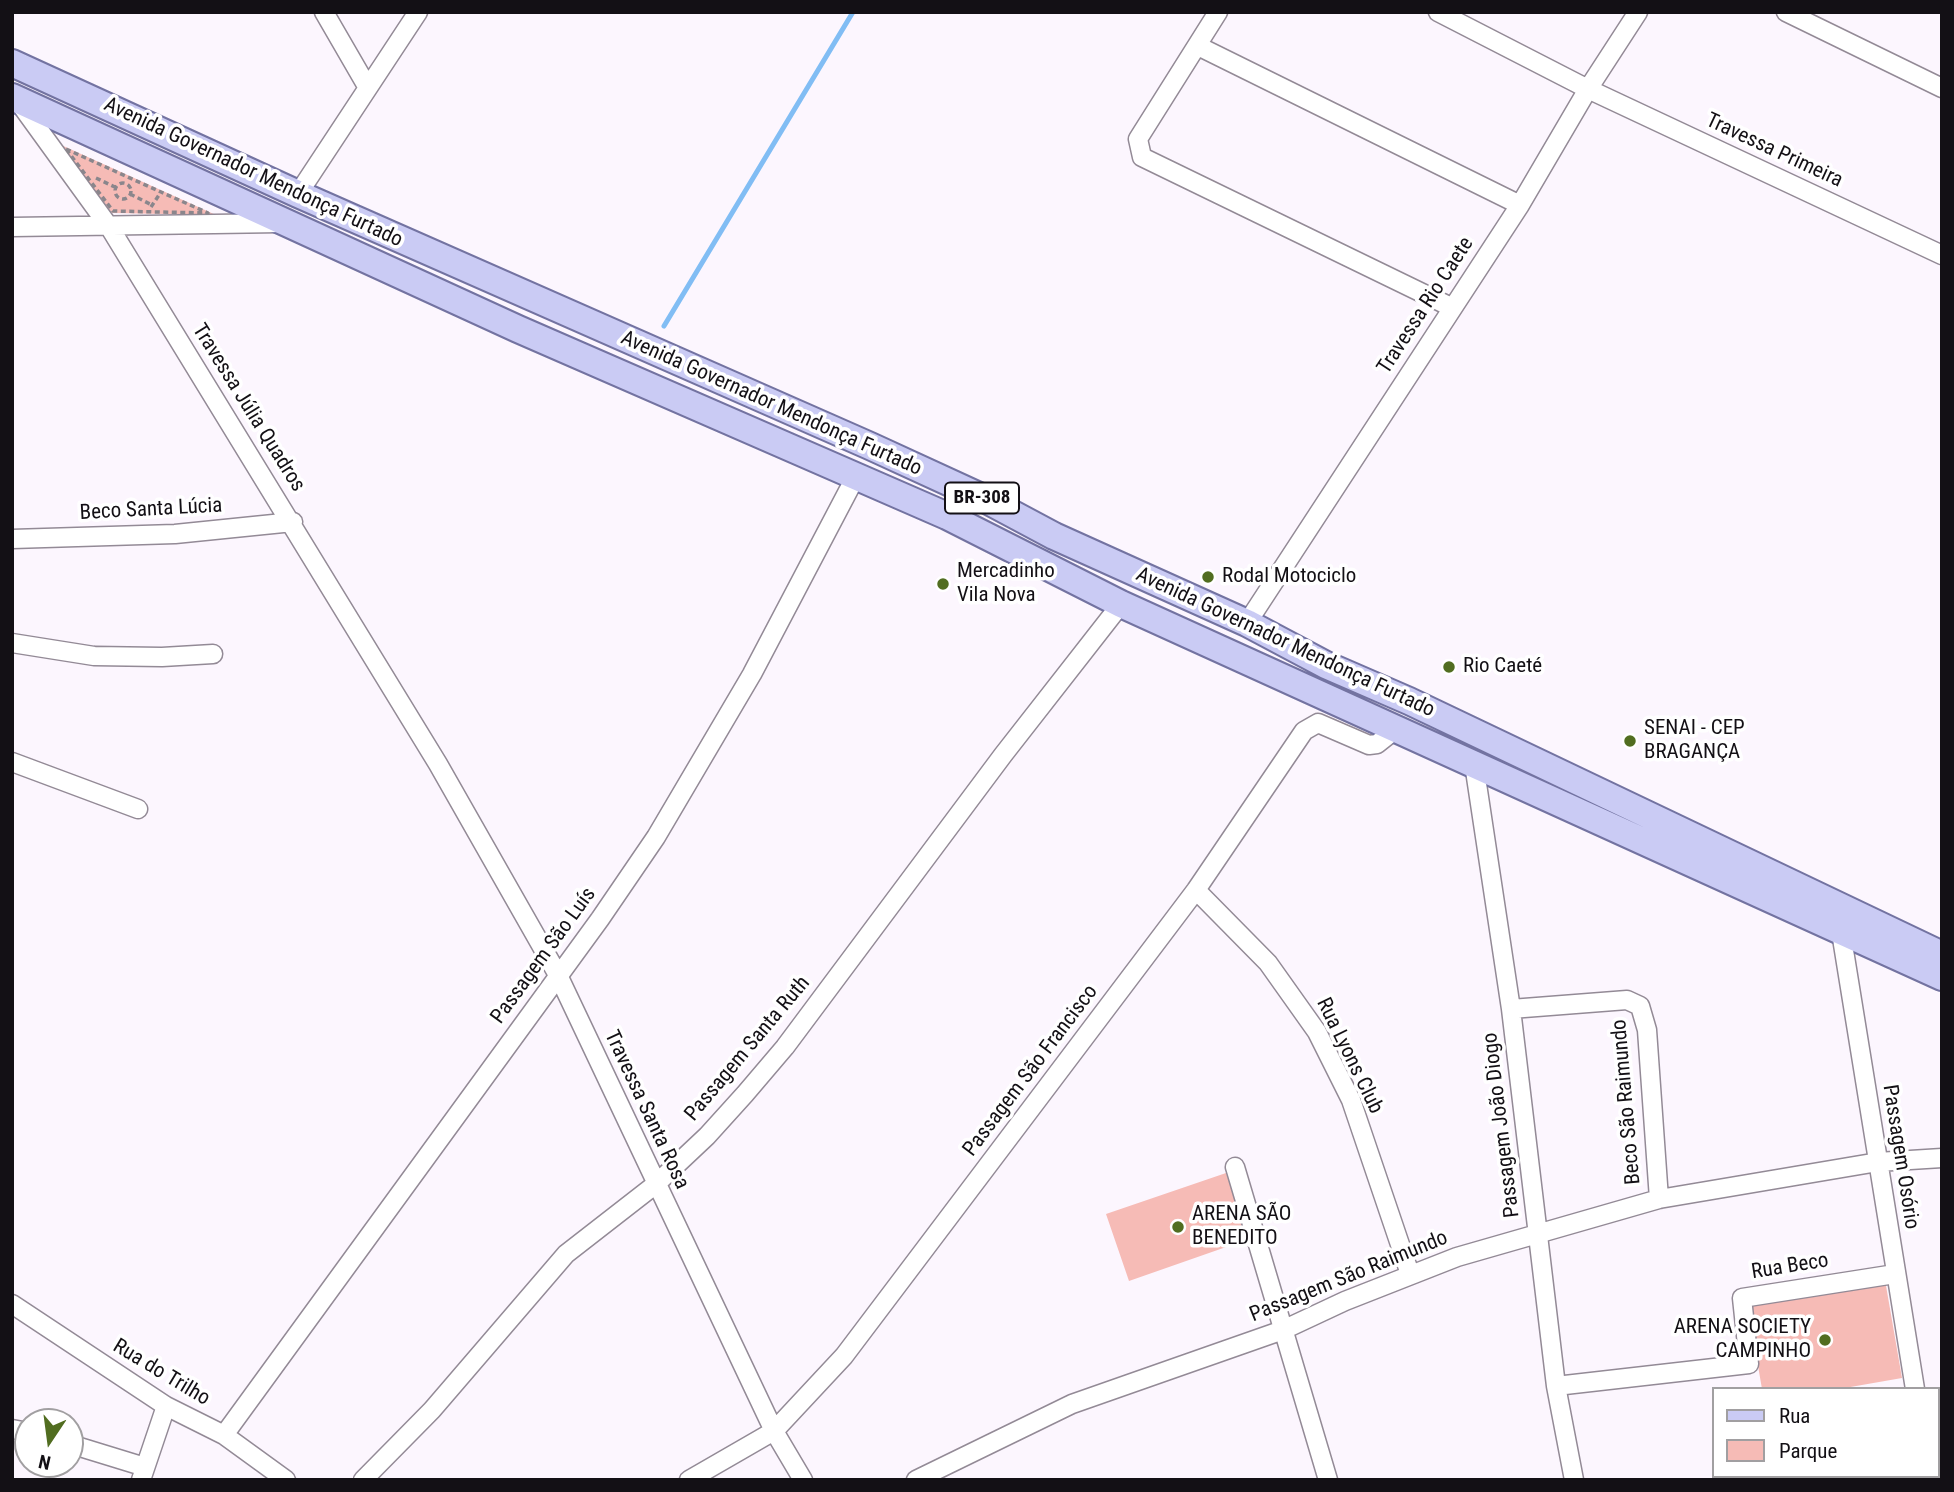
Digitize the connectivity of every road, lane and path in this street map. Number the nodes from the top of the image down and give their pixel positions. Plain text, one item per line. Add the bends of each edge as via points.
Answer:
1 (324, 12) edge
2 (418, 12) edge
3 (1218, 12) edge
4 (1438, 12) edge
5 (1639, 12) edge
6 (1786, 12) edge
7 (1198, 46) junction
8 (12, 63) edge
9 (368, 88) junction
10 (1587, 89) junction
11 (1942, 89) edge
12 (14, 97) edge
13 (84, 172) junction
14 (131, 179) junction
15 (128, 185) junction
16 (117, 188) junction
17 (161, 192) junction
18 (130, 194) junction
19 (298, 194) junction
20 (152, 205) junction
21 (1520, 205) junction
22 (148, 212) junction
23 (284, 223) junction
24 (12, 227) edge
25 (110, 228) junction
26 (1942, 255) edge
27 (1451, 307) junction
28 (856, 476) junction
29 (293, 523) junction
30 (12, 539) edge
31 (1121, 604) junction
32 (1247, 623) junction
33 (12, 643) edge
34 (213, 654) dead end
35 (1396, 729) junction
36 (434, 756) joint
37 (12, 762) edge
38 (1474, 764) junction
39 (138, 809) dead end
40 (1196, 890) junction
41 (1842, 932) junction
42 (1942, 955) edge
43 (558, 975) junction
44 (1942, 977) edge
45 (1511, 1009) junction
46 (1942, 1158) edge
47 (1878, 1163) junction
48 (1235, 1167) dead end
49 (656, 1184) junction
50 (1659, 1199) junction
51 (1539, 1236) junction
52 (1409, 1274) junction
53 (1895, 1274) junction
54 (12, 1304) edge
55 (1283, 1330) junction
56 (1556, 1387) junction
57 (1916, 1387) edge
58 (166, 1406) junction
59 (775, 1431) junction
60 (224, 1435) junction
61 (84, 1450) edge
62 (143, 1474) edge
63 (1921, 1478) edge
64 (286, 1480) edge
65 (363, 1480) edge
66 (689, 1480) edge
67 (803, 1480) edge
68 (916, 1480) edge
69 (1328, 1480) edge
70 (1574, 1480) edge
71 (1903, 1480) edge

1 - 9 street
2 - 9 street
3 - 7 street
4 - 10 street, Travessa Primeira
5 - 10 street, Travessa Rio Caete
6 - 11 street
7 - 21 street
7 - 27 street via 1138,139 1142,157
8 - 19 main road, Avenida Governador Mendonça Furtado / BR-308
9 - 19 street
10 - 21 street, Travessa Rio Caete
10 - 26 street, Travessa Primeira
12 - 23 main road, Avenida Governador Mendonça Furtado / BR-308
12 - 25 street, Travessa Júlia Quadros
13 - 14 path via 65,149
13 - 16 path
13 - 22 path via 113,211
14 - 15 path
14 - 17 path
15 - 16 path
15 - 18 path
16 - 18 path via 120,198
17 - 20 path
17 - 22 path via 208,213
18 - 20 path
19 - 32 main road, Avenida Governador Mendonça Furtado / BR-308 via 811,419
20 - 22 path
21 - 27 street, Travessa Rio Caete
23 - 25 street
23 - 28 main road, Avenida Governador Mendonça Furtado / BR-308
24 - 25 street
25 - 29 street, Travessa Júlia Quadros
27 - 32 street, Travessa Rio Caete
28 - 31 main road, Avenida Governador Mendonça Furtado / BR-308 via 947,516
28 - 43 street, Passagem São Luís via 704,758 642,858
29 - 30 street, Beco Santa Lúcia via 175,534
29 - 36 street, Travessa Júlia Quadros
31 - 35 main road, Avenida Governador Mendonça Furtado / BR-308
31 - 49 street, Passagem Santa Ruth via 785,1047 707,1136
32 - 42 main road, Avenida Governador Mendonça Furtado / BR-308 via 1326,665
33 - 34 street via 94,656
35 - 38 main road, Avenida Governador Mendonça Furtado / BR-308
35 - 40 street, Passagem São Francisco via 1369,745 1324,724 1311,725
36 - 43 street, Travessa Santa Rosa
37 - 39 street
38 - 41 main road, Avenida Governador Mendonça Furtado / BR-308
38 - 45 street, Passagem João Diogo
40 - 52 street, Rua Lyons Club via 1268,963 1317,1032 1351,1100
40 - 59 street, Passagem São Francisco via 890,1298
41 - 44 main road, Avenida Governador Mendonça Furtado / BR-308
41 - 47 street, Passagem Osório
43 - 49 street, Travessa Santa Rosa
43 - 60 street, Passagem São Luís
45 - 50 street, Beco São Raimundo via 1627,1000 1640,1006 1647,1030
45 - 51 street, Passagem João Diogo
46 - 47 street, Passagem São Raimundo
47 - 50 street, Passagem São Raimundo
47 - 53 street, Passagem Osório
48 - 55 street
49 - 59 street, Travessa Santa Rosa
49 - 65 street, Passagem Santa Ruth via 566,1254 432,1410
50 - 51 street, Passagem São Raimundo
51 - 52 street, Passagem São Raimundo
51 - 56 street, Passagem João Diogo
52 - 55 street, Passagem São Raimundo
53 - 56 street, Rua Beco via 1742,1298 1749,1364
53 - 57 street, Passagem Osório
54 - 58 street, Rua do Trilho
55 - 68 street, Passagem São Raimundo via 1072,1404
55 - 69 street
56 - 70 street, Passagem João Diogo
58 - 60 street, Rua do Trilho
58 - 62 street
59 - 66 street, Passagem São Francisco
59 - 67 street, Travessa Santa Rosa
60 - 64 street, Rua do Trilho
61 - 62 street
63 - 71 street

